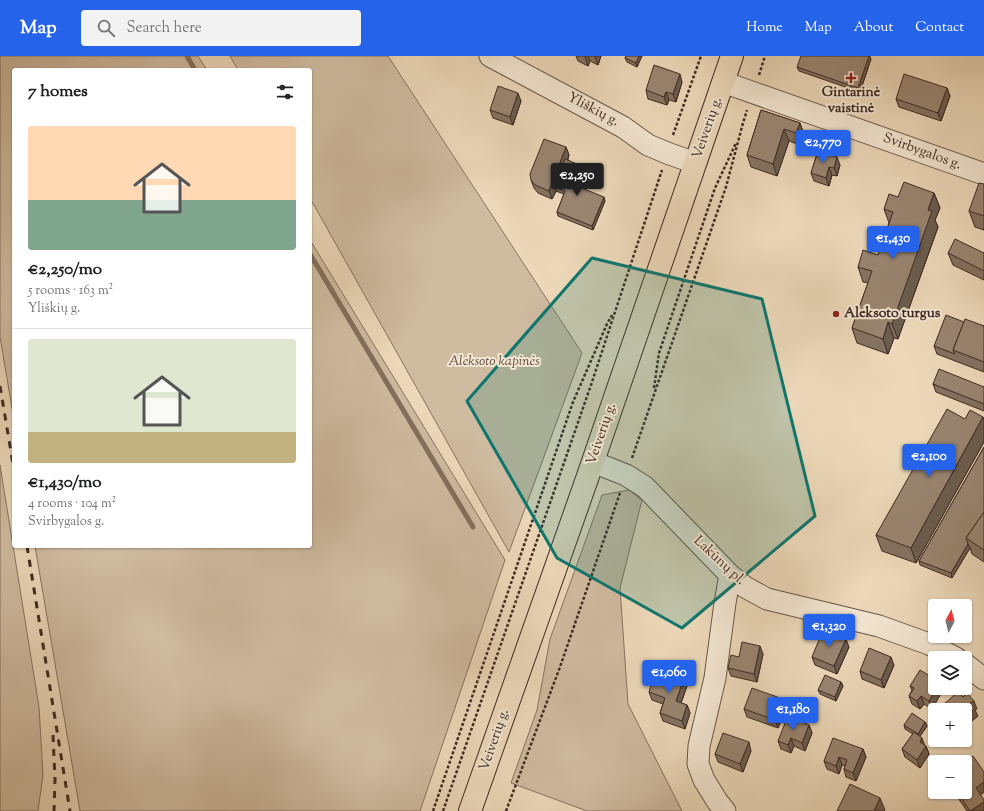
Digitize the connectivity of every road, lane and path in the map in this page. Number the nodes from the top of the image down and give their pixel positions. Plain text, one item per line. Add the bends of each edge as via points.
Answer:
1 (490, 56) edge
2 (701, 56) edge
3 (732, 56) edge
4 (723, 82) junction
5 (667, 154) junction
6 (695, 163) junction
7 (984, 174) edge
8 (615, 312) junction
9 (654, 394) junction
10 (593, 462) junction
11 (626, 475) junction
12 (730, 575) junction
13 (942, 651) edge
14 (972, 670) edge
15 (984, 679) edge
16 (433, 811) edge
17 (443, 811) edge
18 (470, 811) edge
19 (506, 811) edge
20 (725, 811) edge

1 - 5 street, Yliškių g. via 623,127 648,145
2 - 5 path
3 - 4 main road, Veiverių g.
4 - 6 main road, Veiverių g.
4 - 7 street, Svirbygalos g.
5 - 6 street, Yliškių g.
5 - 8 path
6 - 10 main road, Veiverių g.
8 - 16 path via 607,324 573,402
8 - 17 path via 592,385
9 - 9 path via 659,353 715,188 739,136 726,187
9 - 11 path
10 - 11 street, Lakūnų pl.
10 - 18 main road, Veiverių g.
11 - 12 street, Lakūnų pl. via 645,487
11 - 19 path via 560,667
12 - 13 street, Lakūnų pl. via 767,599 879,626
12 - 20 street via 715,678 699,746 698,764 704,780
14 - 15 street

